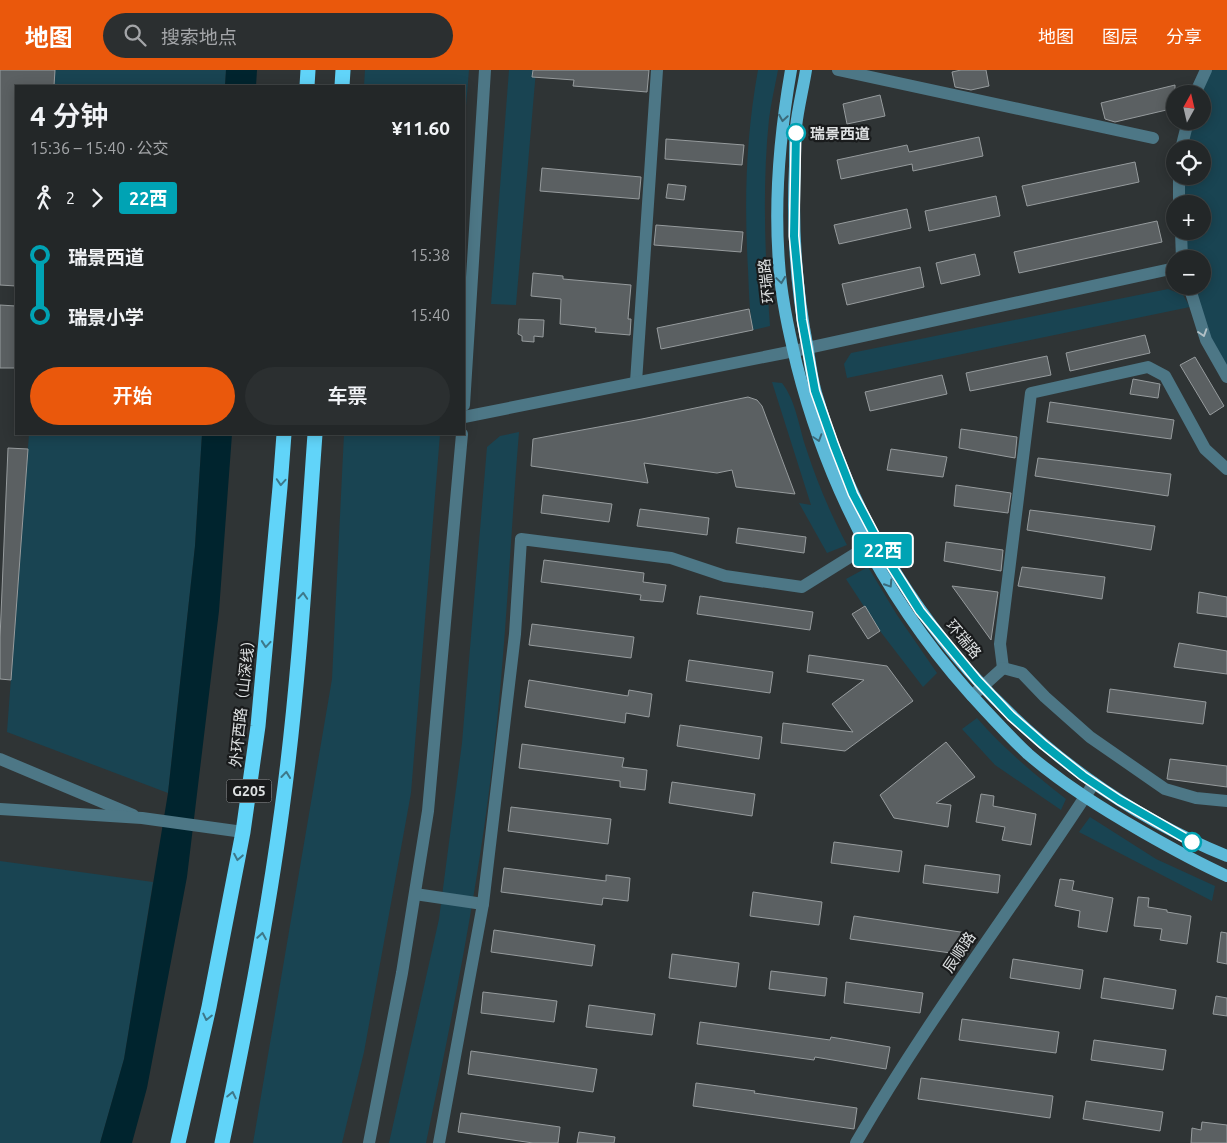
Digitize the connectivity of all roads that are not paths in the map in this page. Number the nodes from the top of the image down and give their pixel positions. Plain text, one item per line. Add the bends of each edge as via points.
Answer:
1 (308, 70) edge
2 (343, 70) edge
3 (485, 70) edge
4 (657, 70) edge
5 (791, 70) edge
6 (806, 70) edge
7 (838, 70) edge
8 (1206, 70) edge
9 (307, 85) edge
10 (342, 85) edge
11 (1199, 85) edge
12 (1153, 138) dead end
13 (1166, 270) edge
14 (1192, 295) edge
15 (807, 348) junction
16 (794, 351) junction
17 (1227, 377) edge
18 (636, 382) junction
19 (465, 389) edge
20 (465, 417) edge
21 (284, 435) edge
22 (316, 435) edge
23 (462, 435) edge
24 (1227, 469) edge
25 (866, 547) junction
26 (1003, 668) junction
27 (983, 686) junction
28 (972, 696) junction
29 (0, 759) edge
30 (1094, 783) junction
31 (1085, 798) junction
32 (1227, 801) edge
33 (0, 810) edge
34 (142, 818) junction
35 (243, 832) junction
36 (1227, 856) edge
37 (1227, 876) edge
38 (415, 894) junction
39 (483, 904) junction
40 (178, 1143) edge
41 (222, 1143) edge
42 (370, 1143) edge
43 (439, 1143) edge
44 (856, 1143) edge

1 - 9 highway
2 - 10 highway
3 - 19 street
4 - 18 street
5 -> 16 main road, 环瑞路 via 781,130 778,210 779,264
6 - 15 main road, 环瑞路 via 796,128 794,236
7 - 12 street
8 - 11 street
13 - 15 street
14 -> 17 street via 1206,340
15 - 16 street
15 - 27 main road, 环瑞路 via 815,391 853,494 889,562 920,611
16 - 18 street
16 -> 25 main road, 环瑞路 via 806,402 824,454
18 - 20 street
21 -> 35 highway, 外环西路（山深线） / G205 via 258,726
41 -> 22 highway, G205 via 252,1000 282,809 298,669
23 - 38 street via 428,812
24 - 26 street via 1205,449 1165,376 1148,367 1032,394 1000,644
25 -> 28 main road, 环瑞路 via 920,633
25 - 39 street via 802,587 725,576 671,558 521,539 515,634
26 - 27 street
26 - 32 street via 1022,673 1090,737 1165,789 1196,798
27 - 28 street
27 - 30 main road, 环瑞路 via 1044,745
28 - 31 main road, 环瑞路 via 1028,754
29 - 34 street
30 - 31 street, 辰顺路
30 - 36 main road, 环瑞路 via 1192,842
31 - 37 main road, 环瑞路 via 1196,862
31 - 44 street, 辰顺路 via 962,975 882,1097
33 - 34 street
34 - 35 street
35 -> 40 highway, 外环西路（山深线） / G205
38 - 39 street
38 - 42 street
39 - 43 street

